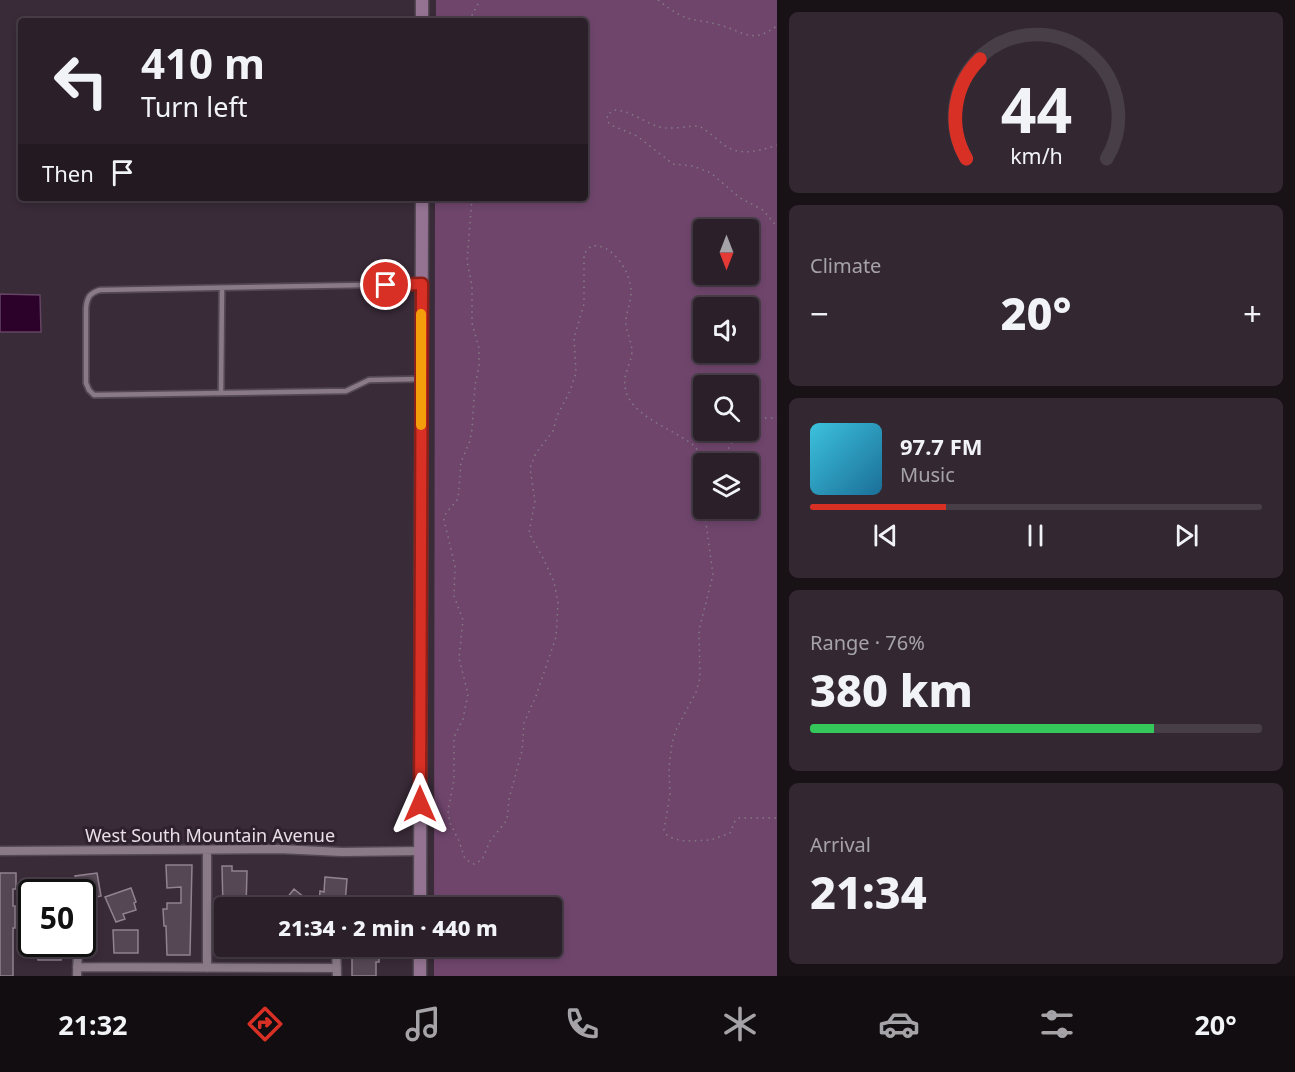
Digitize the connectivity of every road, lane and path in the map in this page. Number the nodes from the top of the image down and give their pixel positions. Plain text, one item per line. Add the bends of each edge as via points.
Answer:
1 (422, 0) edge
2 (480, 0) edge
3 (658, 0) edge
4 (422, 18) edge
5 (471, 18) edge
6 (777, 25) edge
7 (777, 145) edge
8 (422, 201) edge
9 (472, 201) edge
10 (777, 228) edge
11 (422, 284) junction
12 (222, 288) junction
13 (777, 323) edge
14 (777, 329) edge
15 (421, 379) junction
16 (221, 393) junction
17 (777, 418) edge
18 (759, 420) edge
19 (699, 453) edge
20 (705, 519) edge
21 (777, 818) edge
22 (207, 850) junction
23 (0, 851) edge
24 (420, 851) junction
25 (420, 897) edge
26 (336, 957) edge
27 (420, 957) edge
28 (207, 968) junction
29 (77, 971) edge
30 (337, 972) edge
31 (420, 976) edge

1 - 4 main road
2 - 5 path
3 - 6 path via 689,19 722,25 740,34 759,35
7 - 10 path via 754,153 739,152 727,148 698,126 669,129 618,110 607,115 611,125 637,136 673,164 702,169 719,178 740,198 763,210
8 - 11 main road
9 - 19 path via 467,261 479,367 458,499 444,520 455,566 454,596 463,620 459,658 468,694 454,737 454,780 448,811 461,851 470,862 482,860 490,841 507,820 522,752 524,723 556,637 558,602 554,582 529,533 535,501 530,468 553,431 576,373 574,338 584,304 584,254 591,246 597,244 609,250 630,281 626,323 632,351 624,378 630,404
11 - 12 lane
11 - 15 main road
12 - 16 lane
12 - 16 lane via 100,290 87,299 86,308 86,383 94,395
13 - 14 path
15 - 16 lane via 369,380 346,392
15 - 24 main road
17 - 18 path
20 - 21 path via 713,575 699,630 700,678 675,730 664,830 674,839 704,840 730,834 739,818
22 - 23 street, West South Mountain Avenue
22 - 24 street, West South Mountain Avenue
22 - 28 street
24 - 25 main road
26 - 30 street
27 - 31 main road
28 - 29 street
28 - 30 street

